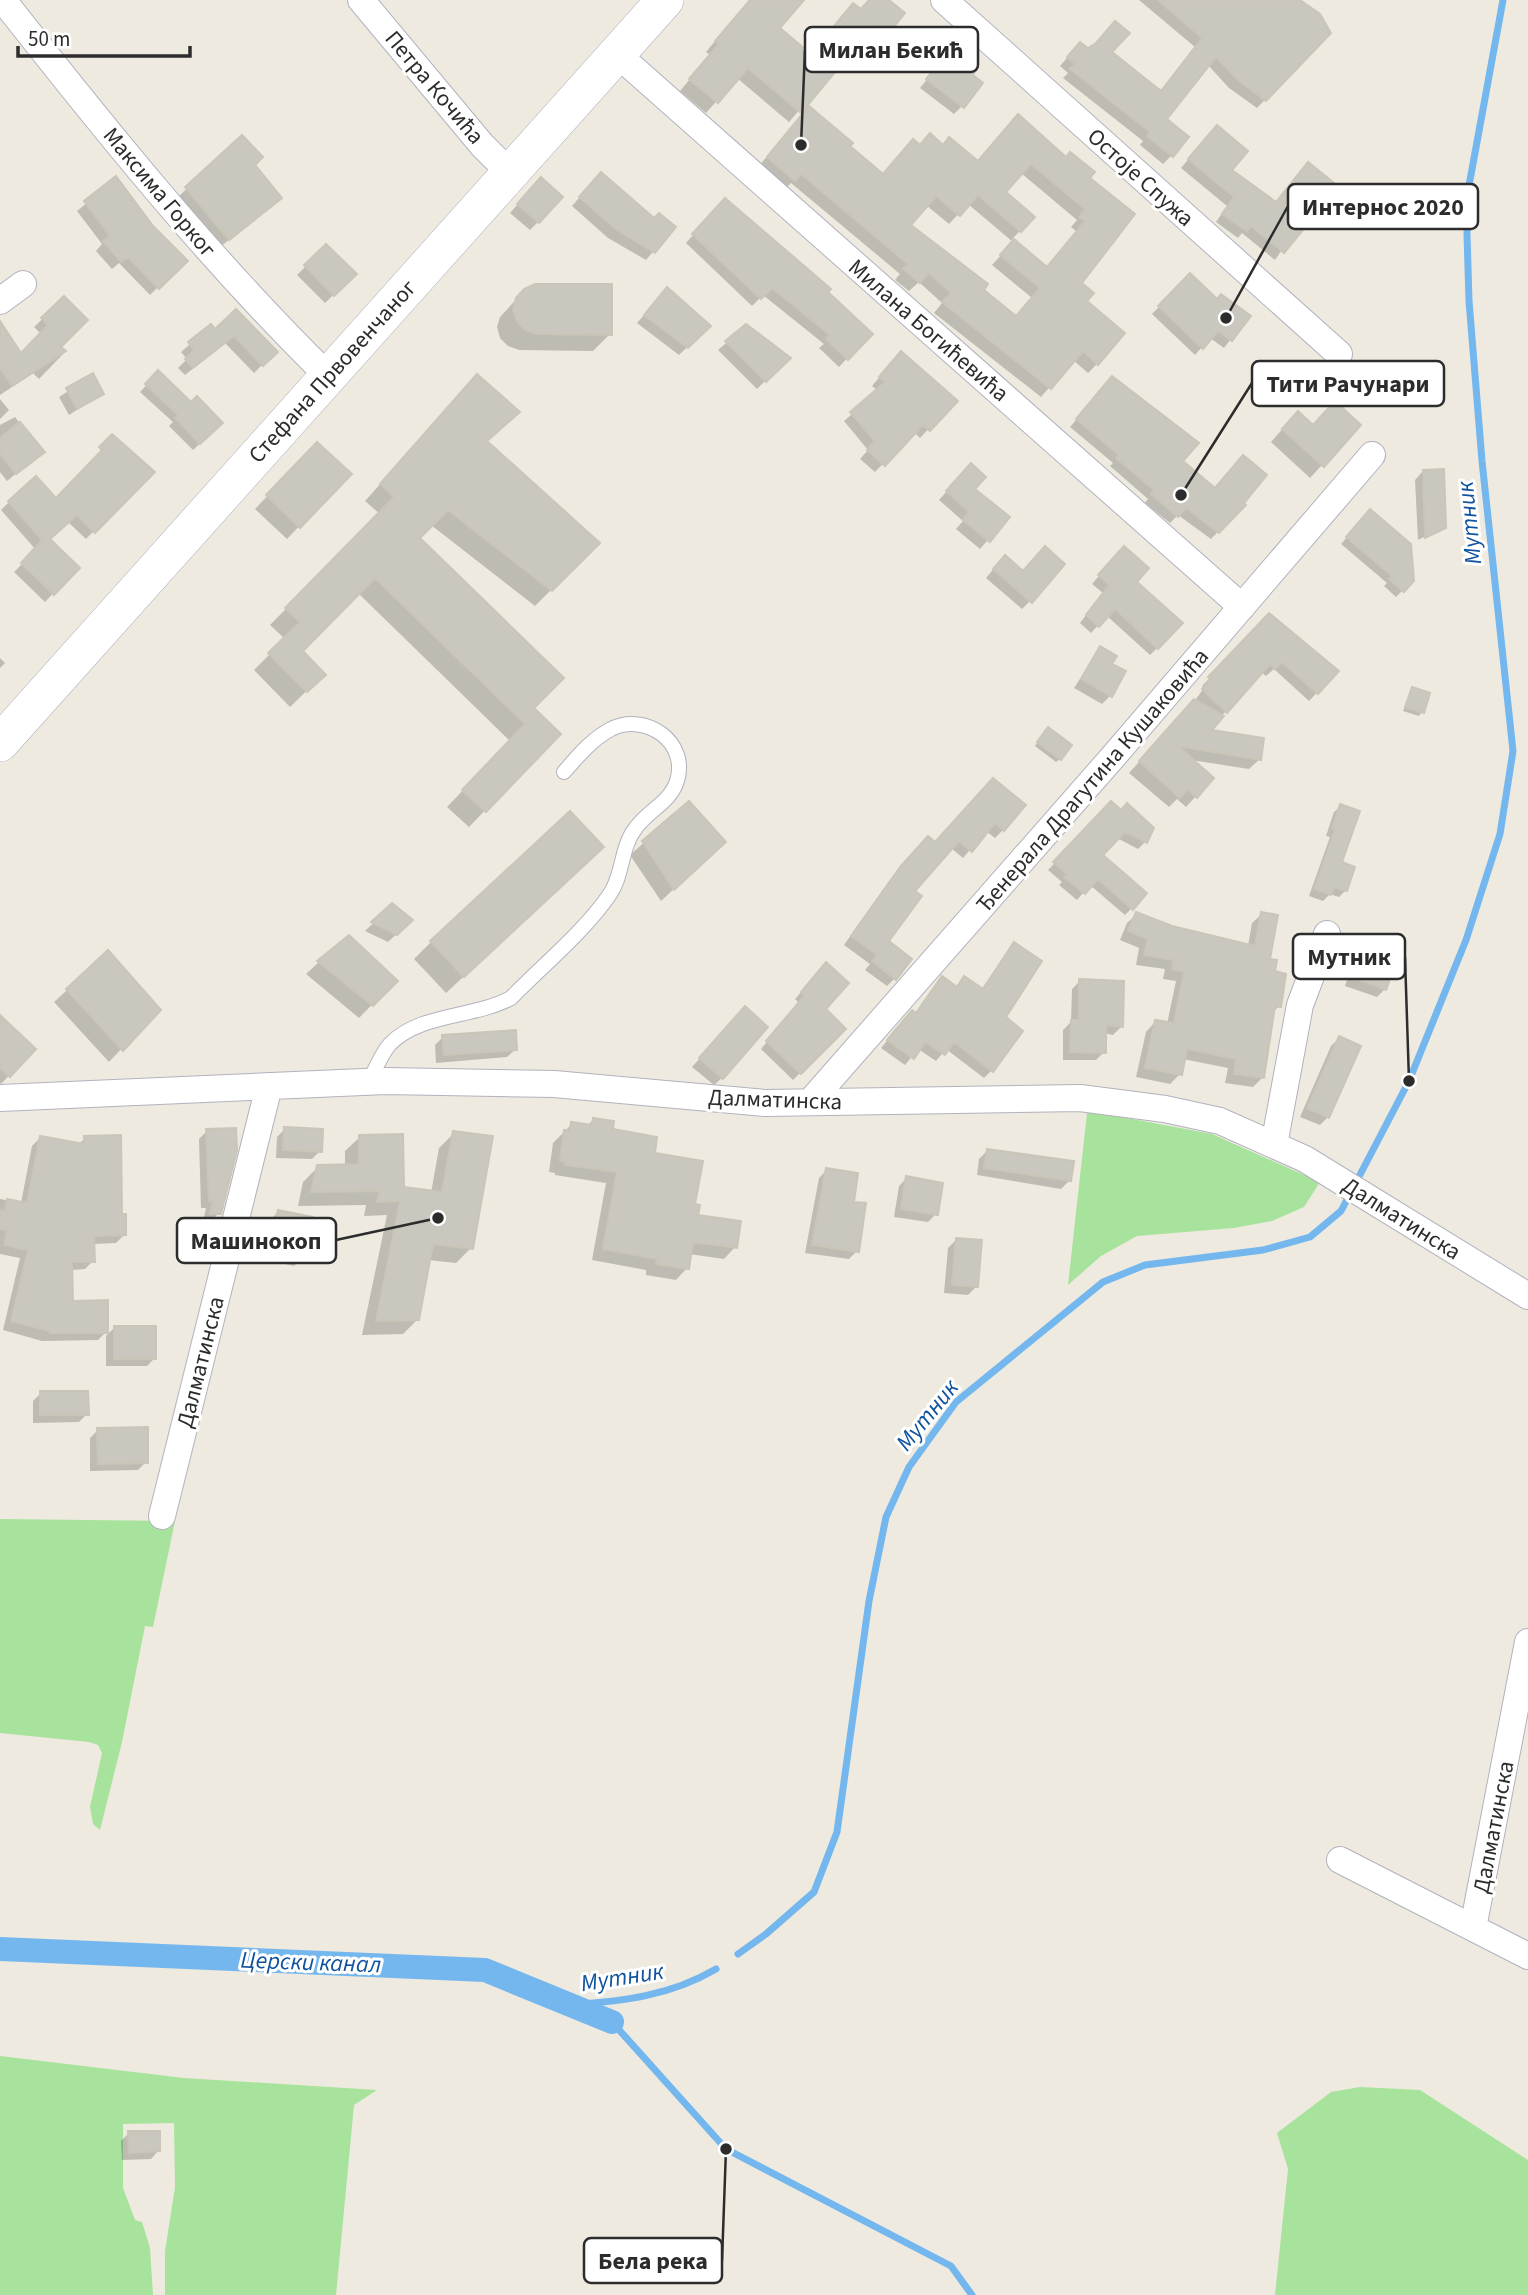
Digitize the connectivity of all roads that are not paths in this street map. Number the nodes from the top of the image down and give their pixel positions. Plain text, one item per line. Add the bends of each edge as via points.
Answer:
1 (3, 0) edge
2 (361, 0) edge
3 (664, 0) edge
4 (944, 0) edge
5 (617, 54) junction
6 (510, 173) junction
7 (23, 284) dead end
8 (0, 301) edge
9 (1339, 354) dead end
10 (327, 375) junction
11 (1372, 455) dead end
12 (1242, 607) junction
13 (0, 743) edge
14 (564, 772) dead end
15 (1326, 934) dead end
16 (369, 1082) junction
17 (269, 1086) junction
18 (0, 1098) edge
19 (810, 1102) junction
20 (1274, 1145) junction
21 (1528, 1296) edge
22 (162, 1516) dead end
23 (1528, 1643) edge
24 (1340, 1860) dead end
25 (1473, 1928) junction
26 (1528, 1956) edge

1 - 10 street, Максима Горког via 203,244 262,312
2 - 6 street, Петра Кочића
3 - 5 street, Стефана Првовенчаног
4 - 9 street, Остоје Спужа
5 - 6 street, Стефана Првовенчаног
5 - 12 street, Милана Богићевића
6 - 10 street, Стефана Првовенчаног
7 - 8 street
10 - 13 street, Стефана Првовенчаног
11 - 12 street, Ђенерала Драгутина Кушаковића
12 - 19 street, Ђенерала Драгутина Кушаковића
14 - 16 lane via 593,740 627,724 644,725 666,737 676,751 678,767 669,797 634,830 611,893 511,998 492,1008 416,1026 390,1044
15 - 20 street via 1300,1005
16 - 17 street, Далматинска
16 - 19 street, Далматинска via 554,1084 765,1103
17 - 18 street, Далматинска
17 - 22 street, Далматинска
19 - 20 street, Далматинска via 1080,1098 1220,1121
20 - 21 street, Далматинска via 1368,1196
23 - 25 street, Далматинска
24 - 25 street, Далматинска
25 - 26 street, Далматинска

